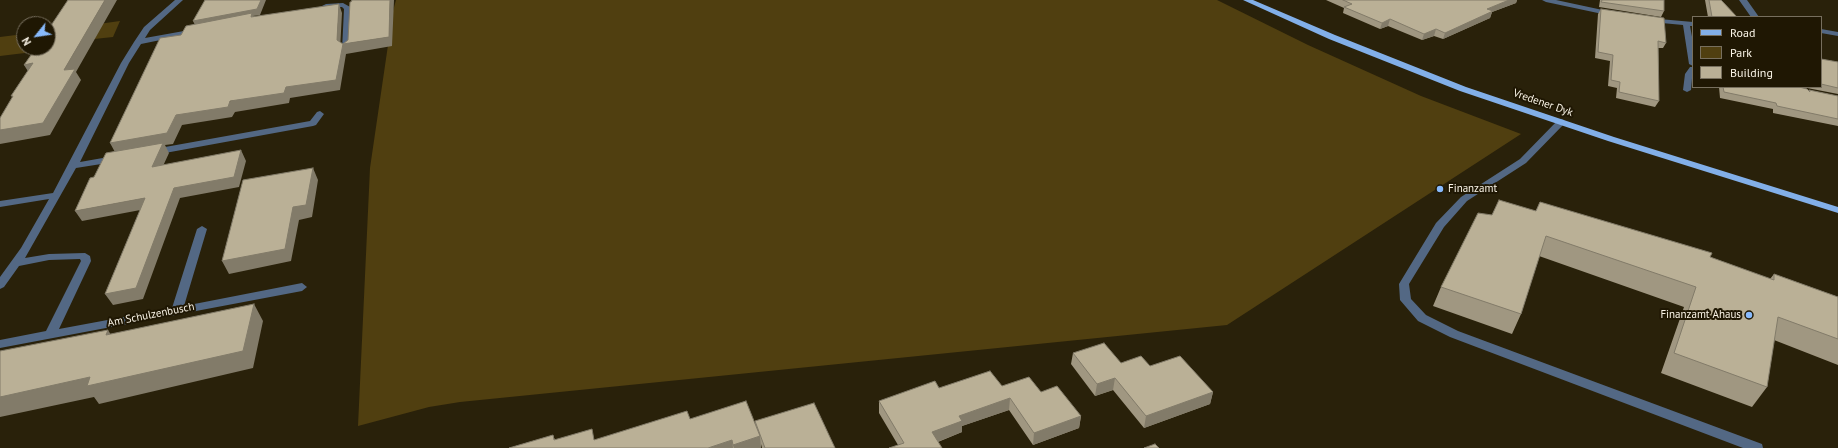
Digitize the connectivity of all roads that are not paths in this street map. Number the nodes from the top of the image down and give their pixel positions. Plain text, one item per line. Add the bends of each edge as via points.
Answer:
1 (179, 0) edge
2 (1247, 0) edge
3 (1546, 0) edge
4 (1743, 0) edge
5 (319, 7) edge
6 (1618, 15) edge
7 (1754, 16) edge
8 (1645, 20) edge
9 (1689, 24) edge
10 (206, 29) edge
11 (1822, 31) edge
12 (1838, 34) edge
13 (138, 42) junction
14 (346, 50) edge
15 (1692, 54) edge
16 (1692, 70) edge
17 (1687, 90) dead end
18 (320, 114) dead end
19 (1561, 122) junction
20 (143, 154) edge
21 (120, 158) edge
22 (73, 166) junction
23 (57, 195) junction
24 (0, 204) edge
25 (1838, 210) edge
26 (202, 229) dead end
27 (16, 263) junction
28 (0, 285) edge
29 (302, 287) dead end
30 (177, 310) junction
31 (50, 334) junction
32 (0, 344) edge
33 (1757, 448) edge

1 - 13 street via 147,29
2 - 19 main road, Vredener Dyk via 1332,38
3 - 6 street
4 - 7 street
5 - 14 street via 343,5 348,8
8 - 9 street
9 - 15 street
10 - 13 street
11 - 12 street
13 - 22 street via 112,87
16 - 17 street
18 - 20 street via 313,123
19 - 25 main road, Vredener Dyk
19 - 33 street via 1523,161 1464,199 1440,225 1404,284 1406,300 1422,318 1454,334
21 - 22 street
22 - 23 street
23 - 24 street
23 - 27 street
26 - 30 street
27 - 28 street
27 - 31 street via 49,256 85,256 86,261
29 - 30 street, Am Schulzenbusch
30 - 31 street, Am Schulzenbusch
31 - 32 street, Am Schulzenbusch

